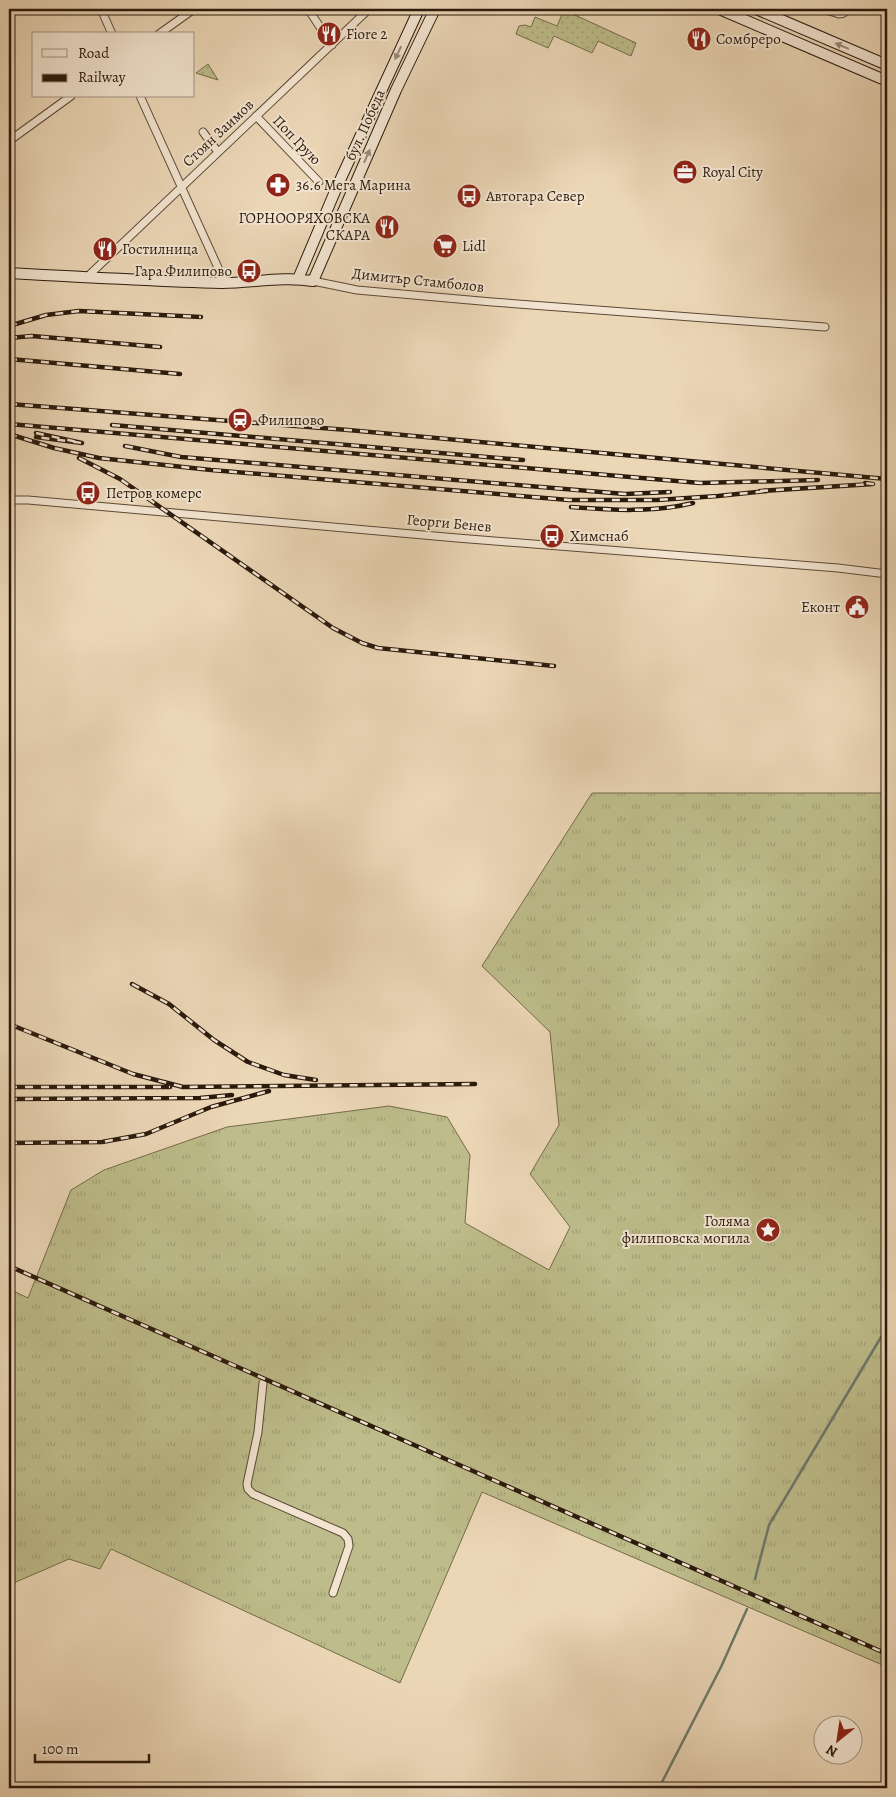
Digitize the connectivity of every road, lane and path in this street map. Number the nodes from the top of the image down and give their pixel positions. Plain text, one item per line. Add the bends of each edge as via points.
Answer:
1 (101, 9) edge
2 (194, 9) edge
3 (308, 9) edge
4 (370, 9) edge
5 (419, 9) edge
6 (435, 9) edge
7 (719, 9) edge
8 (756, 9) edge
9 (822, 9) edge
10 (845, 9) edge
11 (111, 32) edge
12 (162, 32) edge
13 (332, 45) junction
14 (887, 65) edge
15 (887, 81) edge
16 (68, 98) edge
17 (141, 98) edge
18 (256, 116) junction
19 (203, 132) dead end
20 (10, 138) edge
21 (218, 152) junction
22 (319, 182) dead end
23 (181, 187) junction
24 (9, 272) edge
25 (86, 278) junction
26 (298, 278) junction
27 (313, 281) junction
28 (225, 283) junction
29 (826, 327) dead end
30 (9, 500) edge
31 (887, 574) edge
32 (264, 1383) dead end
33 (333, 1593) dead end

1 - 11 street
2 - 12 street
3 - 13 street
4 - 13 street, Стоян Заимов
5 -> 26 main road, бул. Победа
27 -> 6 main road, бул. Победа
7 - 15 main road
14 -> 8 main road
9 - 10 street via 839,14
13 - 18 street, Стоян Заимов
16 - 20 street
17 - 23 street
18 - 21 street, Стоян Заимов
18 - 22 street, Поп Грую
19 - 21 street
21 - 23 street, Стоян Заимов
23 - 25 street, Стоян Заимов
23 - 28 street
24 - 25 main road, Димитър Стамболов
25 - 28 main road, Димитър Стамболов
26 - 27 main road, Димитър Стамболов
26 - 28 main road, Димитър Стамболов
27 - 29 street, Димитър Стамболов via 357,290
30 - 31 street, Георги Бенев
32 - 33 street via 248,1489 348,1539 349,1546

